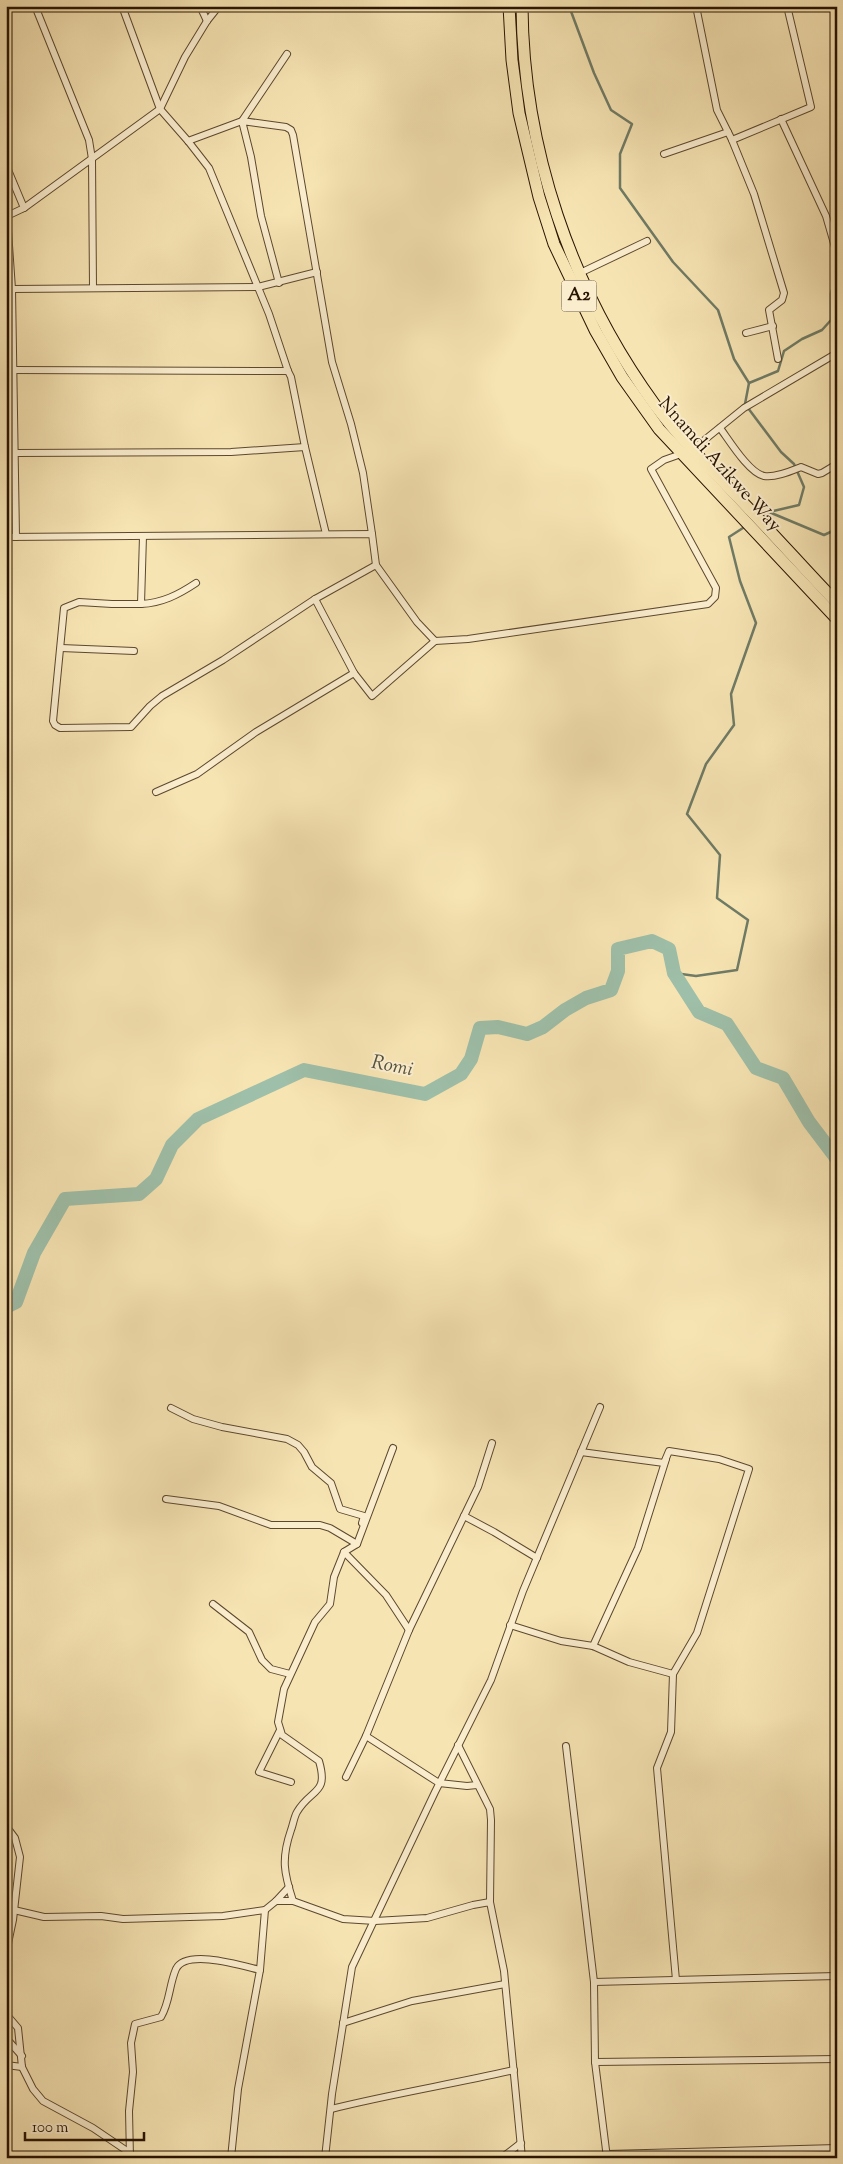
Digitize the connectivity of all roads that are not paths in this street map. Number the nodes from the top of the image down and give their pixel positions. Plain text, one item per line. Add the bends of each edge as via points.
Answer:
1 (35, 6) edge
2 (122, 6) edge
3 (200, 6) edge
4 (219, 6) edge
5 (509, 6) edge
6 (522, 6) edge
7 (696, 6) edge
8 (787, 6) edge
9 (207, 21) junction
10 (286, 54) dead end
11 (160, 109) junction
12 (781, 119) junction
13 (242, 121) junction
14 (728, 132) junction
15 (188, 140) junction
16 (732, 140) junction
17 (664, 154) dead end
18 (92, 159) junction
19 (6, 165) edge
20 (24, 208) junction
21 (7, 216) edge
22 (647, 241) dead end
23 (837, 254) edge
24 (317, 272) junction
25 (580, 273) junction
26 (279, 283) junction
27 (258, 287) junction
28 (93, 288) junction
29 (12, 289) junction
30 (773, 326) junction
31 (746, 334) dead end
32 (837, 352) edge
33 (778, 360) dead end
34 (13, 370) junction
35 (288, 371) junction
36 (720, 428) junction
37 (305, 447) junction
38 (687, 452) junction
39 (15, 453) junction
40 (837, 464) edge
41 (326, 534) junction
42 (372, 534) junction
43 (143, 536) junction
44 (6, 537) edge
45 (16, 537) junction
46 (376, 565) junction
47 (196, 584) dead end
48 (315, 599) junction
49 (837, 603) edge
50 (141, 604) junction
51 (837, 619) edge
52 (435, 641) junction
53 (61, 648) junction
54 (134, 651) dead end
55 (354, 673) junction
56 (156, 792) dead end
57 (600, 1407) dead end
58 (171, 1408) dead end
59 (492, 1443) dead end
60 (394, 1448) dead end
61 (669, 1451) junction
62 (581, 1452) junction
63 (166, 1499) dead end
64 (464, 1516) junction
65 (357, 1544) junction
66 (344, 1552) junction
67 (537, 1558) junction
68 (213, 1604) dead end
69 (510, 1626) junction
70 (409, 1630) junction
71 (593, 1646) junction
72 (290, 1674) junction
73 (673, 1674) junction
74 (280, 1730) junction
75 (366, 1736) junction
76 (458, 1745) junction
77 (566, 1746) dead end
78 (346, 1777) dead end
79 (290, 1782) dead end
80 (439, 1783) junction
81 (477, 1785) junction
82 (6, 1826) edge
83 (289, 1887) junction
84 (276, 1901) junction
85 (293, 1901) junction
86 (490, 1902) junction
87 (14, 1910) junction
88 (265, 1910) junction
89 (375, 1921) junction
90 (6, 1953) edge
91 (260, 1970) junction
92 (837, 1976) edge
93 (676, 1980) junction
94 (594, 1982) junction
95 (505, 1984) junction
96 (6, 2014) edge
97 (344, 2023) junction
98 (6, 2038) edge
99 (22, 2056) junction
100 (837, 2059) edge
101 (595, 2062) junction
102 (6, 2065) edge
103 (22, 2067) junction
104 (514, 2070) junction
105 (331, 2109) junction
106 (521, 2143) junction
107 (837, 2148) edge
108 (778, 2150) junction
109 (694, 2154) edge
110 (130, 2155) edge
111 (607, 2156) edge
112 (506, 2157) edge
113 (231, 2158) edge
114 (325, 2158) edge
115 (496, 2158) edge
116 (522, 2158) edge
117 (778, 2158) edge

1 - 18 street via 89,140
2 - 11 street
3 - 9 street
4 - 9 street
5 - 38 highway, Nnamdi Azikwe Way / A2 via 519,113 554,244 595,330 622,377 659,429
6 - 25 highway, Nnamdi Azikwe Way / A2 via 525,66 533,125 556,212
7 - 14 street via 718,110
8 - 12 street via 811,107
9 - 11 street
10 - 13 street
11 - 15 street
11 - 18 street
12 - 16 street
12 - 23 street via 826,216
13 - 15 street
13 - 24 street via 291,130
13 - 26 street via 261,216
14 - 16 street
14 - 17 street
15 - 27 street via 209,168
16 - 30 street via 754,194 784,293 782,300 769,310
18 - 20 street
18 - 28 street
19 - 20 street
20 - 21 street
21 - 29 street
22 - 25 street
24 - 26 street
24 - 42 street via 332,362 363,473
25 - 38 highway, Nnamdi Azikwe Way / A2 via 636,376
26 - 27 street
27 - 28 street
27 - 35 street
28 - 29 street
29 - 34 street
30 - 31 street
30 - 33 street
32 - 36 street via 747,406
34 - 35 street
34 - 39 street
35 - 37 street
36 - 38 street
36 - 40 street via 754,472 764,476 804,467 818,474
37 - 39 street via 231,452
37 - 41 street
38 - 49 highway, Nnamdi Azikwe Way / A2
38 - 51 highway, Nnamdi Azikwe Way / A2
38 - 52 street via 664,460 651,469 716,588 715,597 708,604
39 - 45 street
41 - 42 street
41 - 43 street
42 - 46 street
43 - 45 street
43 - 50 street
44 - 45 street
46 - 48 street
46 - 52 street via 417,622
47 - 50 street via 166,600
48 - 53 street via 162,696 131,727 60,728 56,725
48 - 55 street
50 - 53 street via 71,604 64,608
52 - 55 street via 372,696
53 - 54 street
55 - 56 street via 256,732 197,774
57 - 62 street
58 - 65 street via 193,1419 287,1439 298,1445 312,1467 330,1483 340,1509 364,1516
59 - 64 street via 478,1487
60 - 65 street
61 - 62 street via 664,1463
61 - 71 street via 638,1548
61 - 73 street via 719,1459 749,1469 697,1633
62 - 67 street
63 - 65 street via 219,1506 271,1525 320,1525
64 - 67 street
64 - 70 street
65 - 66 street
66 - 70 street via 386,1595
66 - 72 street via 334,1577 330,1604 315,1622
67 - 69 street
68 - 72 street via 249,1632 262,1660 271,1669
69 - 71 street via 561,1641
69 - 76 street via 491,1680
70 - 75 street
71 - 73 street via 628,1662
72 - 74 street via 278,1722
73 - 93 street via 671,1732 657,1768
74 - 79 street via 259,1772
74 - 83 street via 282,1735 319,1761 323,1777 322,1785 297,1812 285,1848 285,1873
75 - 78 street
75 - 80 street
76 - 80 street
76 - 81 street
77 - 94 street
80 - 81 street
80 - 89 street
81 - 86 street via 490,1809
82 - 87 street via 15,1838 20,1857
83 - 84 street
83 - 85 street
84 - 85 street
84 - 88 street
85 - 89 street via 343,1919
86 - 89 street via 426,1918
86 - 95 street
87 - 88 street via 44,1917 123,1919 223,1916
87 - 90 street
88 - 91 street
89 - 97 street via 352,1967
91 - 110 street via 207,1958 182,1963 176,1968 161,2017 135,2024 128,2112
91 - 113 street via 238,2090
92 - 93 street
93 - 94 street
94 - 101 street
95 - 97 street via 412,2001
95 - 104 street
96 - 99 street via 18,2028
97 - 105 street
98 - 99 street
99 - 103 street
100 - 101 street
101 - 111 street
102 - 103 street
103 - 110 street via 43,2101 93,2128
104 - 105 street
104 - 106 street
105 - 114 street
106 - 112 street
106 - 116 street
107 - 108 street
108 - 109 street
108 - 117 street
109 - 111 street
112 - 115 street

